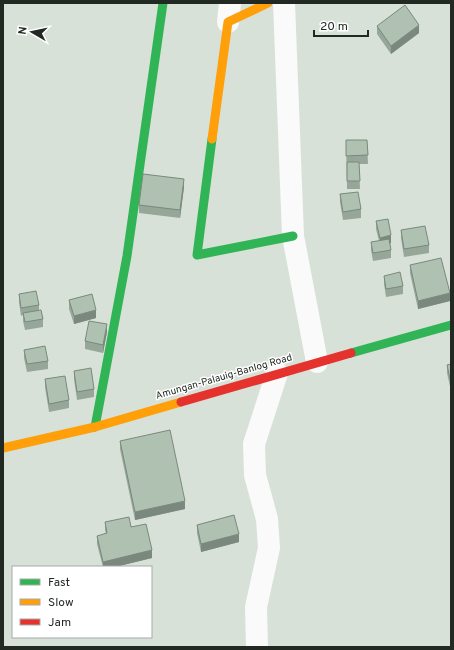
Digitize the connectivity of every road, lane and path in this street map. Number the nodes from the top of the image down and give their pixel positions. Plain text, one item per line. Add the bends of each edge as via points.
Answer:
1 (163, 3) edge
2 (268, 3) edge
3 (284, 3) edge
4 (229, 13) edge
5 (293, 236) junction
6 (451, 325) edge
7 (317, 362) junction
8 (277, 373) junction
9 (95, 427) junction
10 (3, 448) edge
11 (257, 647) edge

1 - 9 street via 127,256
2 - 4 street
3 - 5 street
4 - 5 street via 197,255
5 - 7 street
6 - 7 street, Amungan-Palauig-Banlog Road
7 - 8 street, Amungan-Palauig-Banlog Road
8 - 9 street, Amungan-Palauig-Banlog Road
8 - 11 street via 254,444 255,475 267,519 269,548 256,607
9 - 10 street, Amungan-Palauig-Banlog Road

